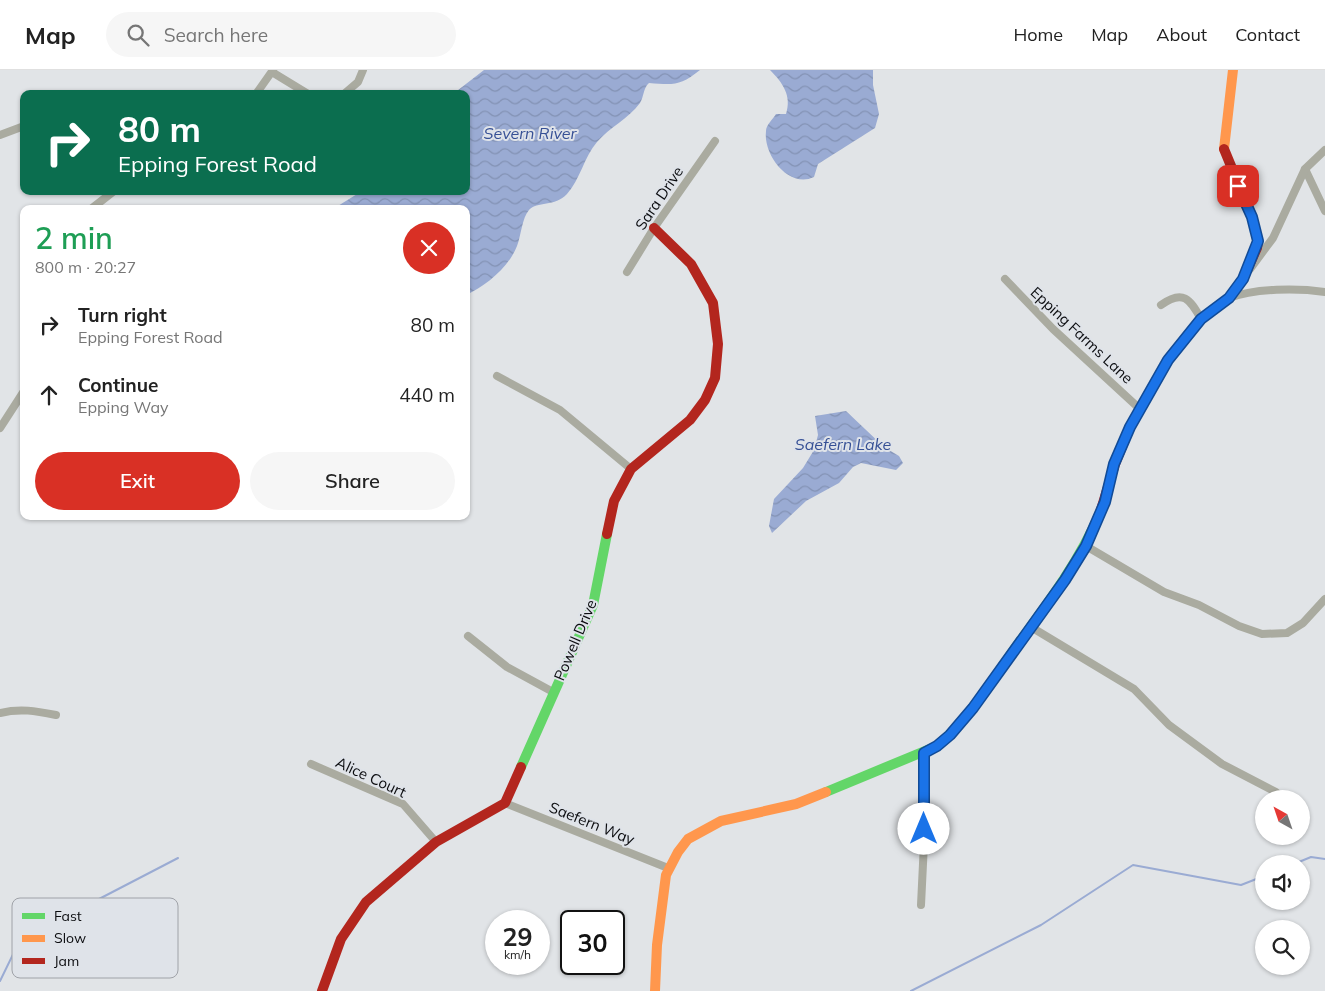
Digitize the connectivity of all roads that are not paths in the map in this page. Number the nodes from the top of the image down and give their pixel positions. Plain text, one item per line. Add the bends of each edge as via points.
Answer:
1 (363, 70) edge
2 (1233, 70) edge
3 (272, 71) edge
4 (259, 90) edge
5 (302, 90) edge
6 (349, 90) edge
7 (20, 128) edge
8 (0, 135) edge
9 (715, 141) dead end
10 (1325, 150) edge
11 (1305, 168) junction
12 (109, 195) edge
13 (96, 205) edge
14 (1325, 211) edge
15 (654, 228) junction
16 (627, 272) dead end
17 (1004, 279) dead end
18 (1243, 279) junction
19 (1325, 292) edge
20 (1229, 298) junction
21 (1161, 305) dead end
22 (1201, 319) junction
23 (497, 376) dead end
24 (20, 397) edge
25 (1141, 410) junction
26 (0, 428) edge
27 (631, 470) junction
28 (1086, 546) junction
29 (1325, 599) edge
30 (1031, 627) junction
31 (468, 636) dead end
32 (553, 692) junction
33 (0, 713) edge
34 (56, 715) dead end
35 (924, 753) junction
36 (311, 764) dead end
37 (1272, 790) edge
38 (505, 803) junction
39 (436, 842) junction
40 (668, 868) junction
41 (921, 905) dead end
42 (322, 991) edge
43 (655, 991) edge

1 - 6 street via 358,82
2 - 18 street via 1224,153 1252,217 1258,241
3 - 4 street
3 - 5 street
7 - 8 street
9 - 15 street, Sara Drive
10 - 11 street
11 - 14 street
11 - 18 street via 1273,238
12 - 13 street
15 - 16 street, Sara Drive
15 - 27 street, Powell Drive via 691,264 713,303 718,344 715,378 705,400 690,420
17 - 25 street, Epping Farms Lane via 1052,329
18 - 20 street
19 - 20 street via 1282,290
20 - 22 street
21 - 22 street via 1170,298 1182,297 1192,302
22 - 25 street via 1168,360
23 - 27 street via 560,410
24 - 26 street
25 - 28 street via 1114,464 1109,493
27 - 32 street, Powell Drive via 614,501 593,605
28 - 29 street via 1164,592 1262,634 1286,633 1303,623
28 - 30 street
30 - 35 street via 973,708 950,735
30 - 37 street via 1134,689 1169,725 1222,764
31 - 32 street via 507,667
32 - 38 street, Powell Drive
33 - 34 street via 13,709
35 - 40 street via 796,804 721,821 688,839
35 - 41 street
36 - 39 street, Alice Court via 403,804
38 - 39 street
38 - 40 street, Saefern Way
39 - 42 street via 366,902 341,939
40 - 43 street via 657,945

